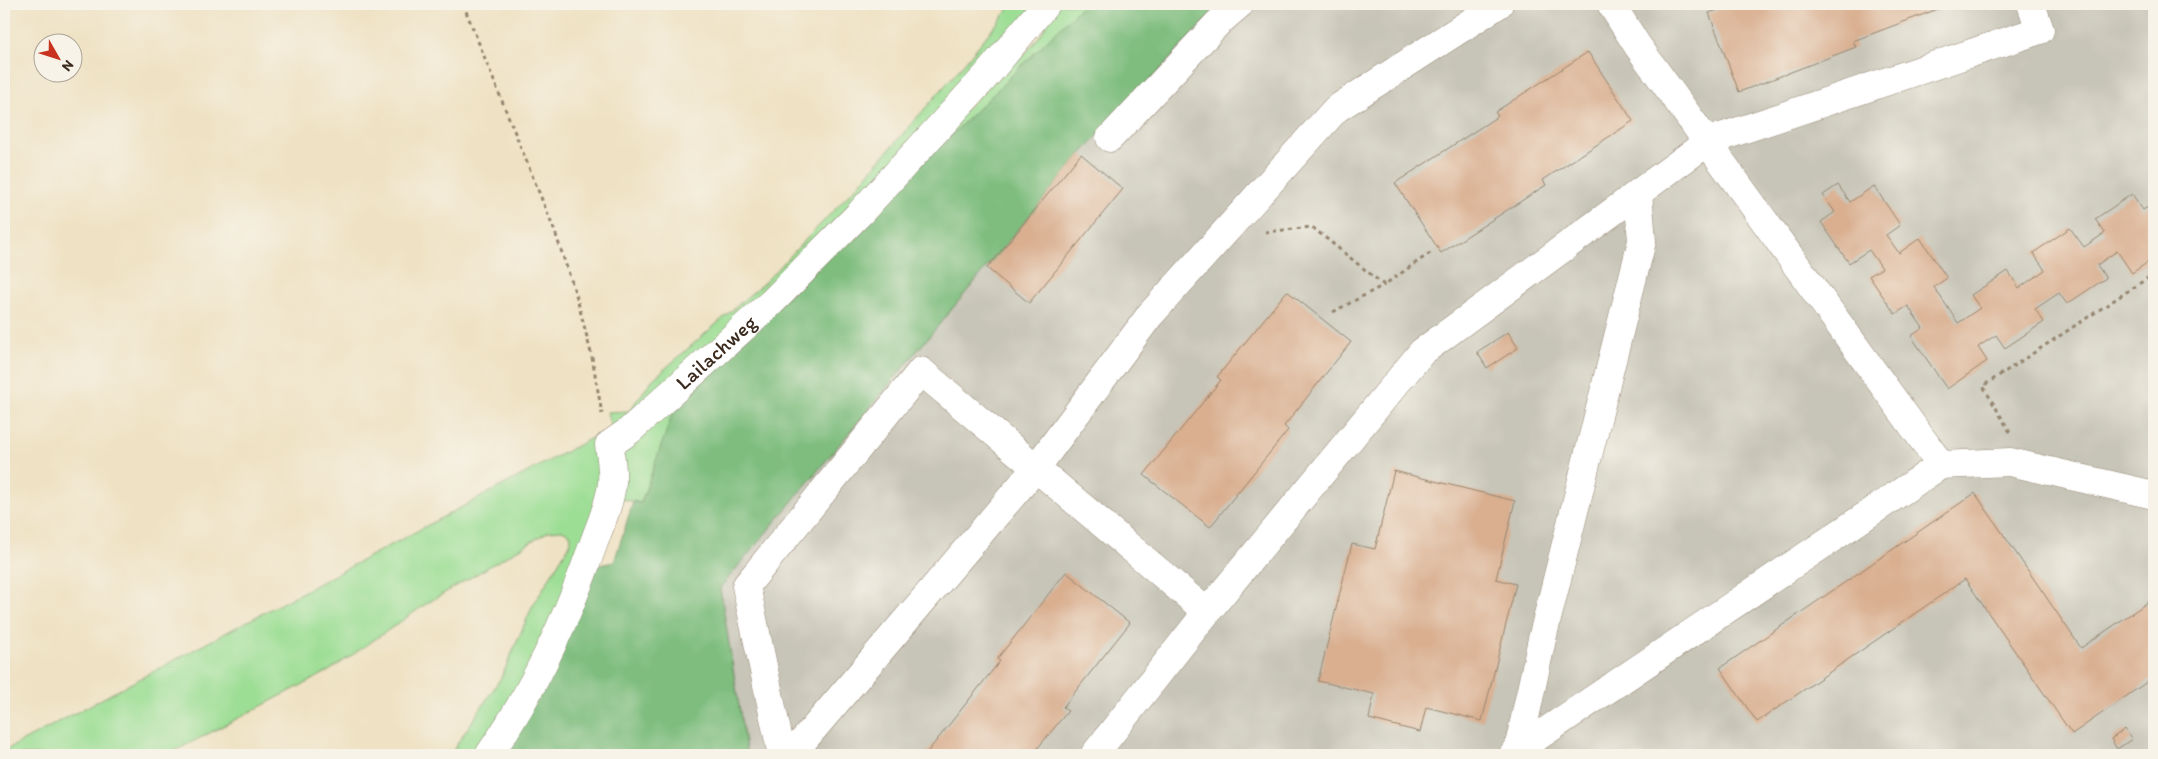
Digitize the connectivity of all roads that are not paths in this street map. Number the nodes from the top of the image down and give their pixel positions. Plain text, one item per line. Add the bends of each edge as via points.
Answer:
1 (1046, 4) edge
2 (1240, 4) edge
3 (1499, 4) edge
4 (1611, 4) edge
5 (2030, 4) edge
6 (1110, 138) dead end
7 (1709, 141) junction
8 (1638, 193) junction
9 (1941, 465) junction
10 (1036, 468) junction
11 (2154, 495) edge
12 (1207, 612) junction
13 (1515, 753) edge
14 (489, 755) edge
15 (782, 755) edge
16 (790, 755) edge
17 (1094, 755) edge

1 - 14 lane, Lailachweg via 986,76 860,213 763,309 629,431 609,445 612,484 586,564 545,662
2 - 6 lane via 1218,23
3 - 10 lane via 1336,109 1150,315
4 - 7 lane via 1637,45
5 - 7 lane via 2040,30
7 - 8 lane
7 - 9 lane
8 - 12 lane via 1422,352
8 - 13 lane via 1642,241
9 - 11 lane via 2010,462
9 - 13 lane
10 - 12 lane
10 - 15 lane via 922,371 746,586
10 - 16 lane
12 - 17 lane

